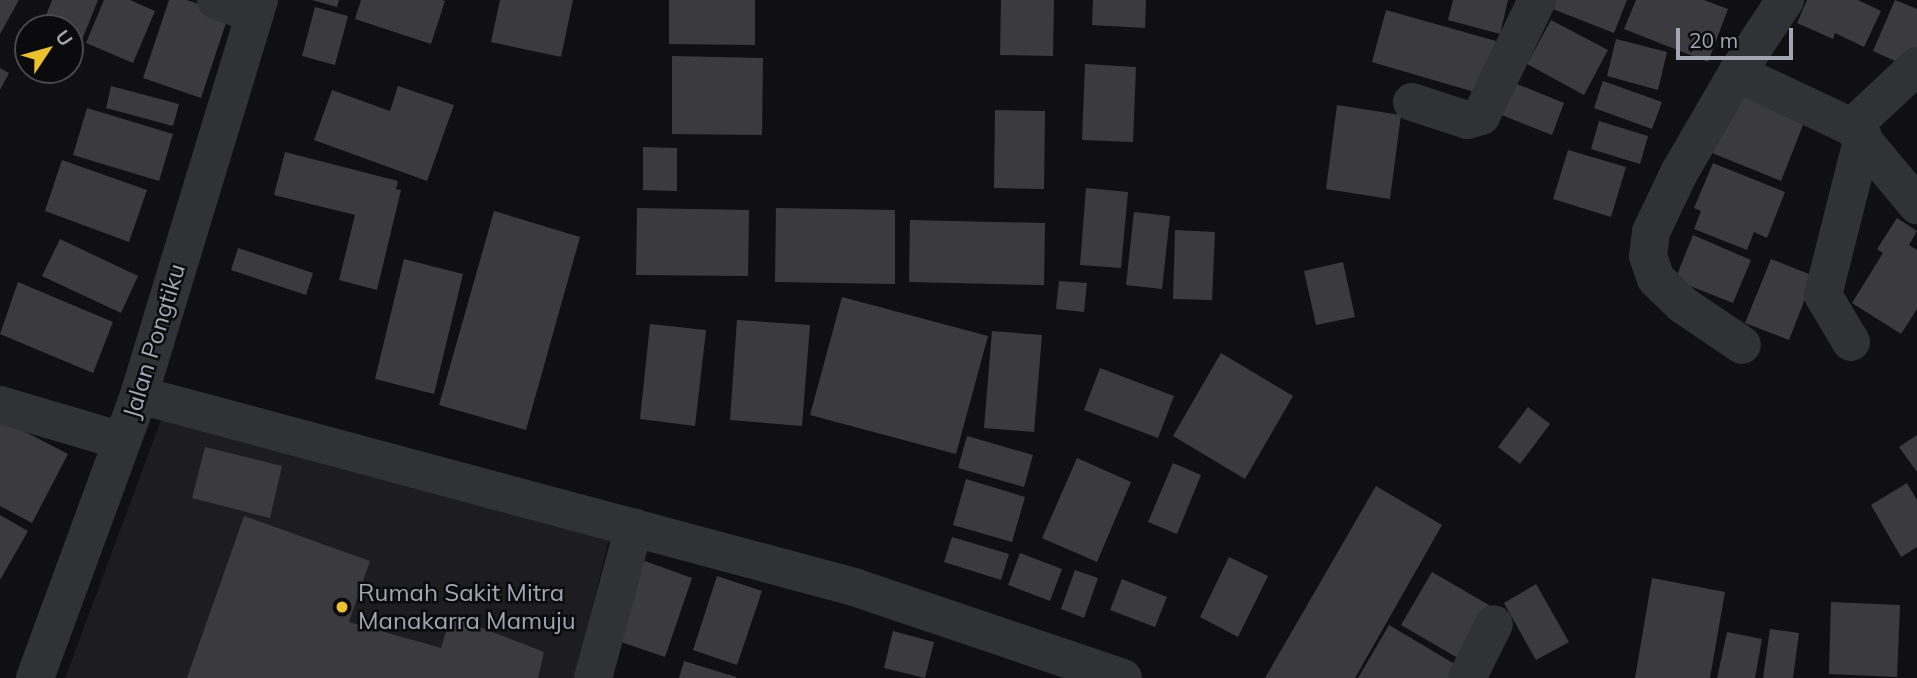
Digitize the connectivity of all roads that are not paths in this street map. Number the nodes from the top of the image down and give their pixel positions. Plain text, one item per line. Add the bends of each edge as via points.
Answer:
1 (216, 0) edge
2 (1537, 0) edge
3 (1785, 0) edge
4 (256, 7) edge
5 (1917, 66) edge
6 (1737, 73) junction
7 (1412, 102) dead end
8 (1857, 132) junction
9 (1917, 205) edge
10 (1851, 342) dead end
11 (1742, 345) dead end
12 (139, 394) junction
13 (0, 405) edge
14 (122, 441) junction
15 (634, 527) junction
16 (1494, 624) dead end
17 (35, 678) edge
18 (593, 678) edge
19 (1123, 678) edge
20 (1467, 678) edge

1 - 4 street
2 - 7 street via 1481,116 1466,120
3 - 6 street
4 - 12 street, Jalan Pongtiku
5 - 8 street
6 - 8 street
6 - 11 street via 1679,173 1651,232 1648,256 1656,279 1683,305
8 - 9 street
8 - 10 street via 1823,295
12 - 14 street, Jalan Pongtiku
12 - 15 street
13 - 14 street
14 - 17 street, Jalan Pongtiku
15 - 18 street
15 - 19 street via 879,595
16 - 20 street

